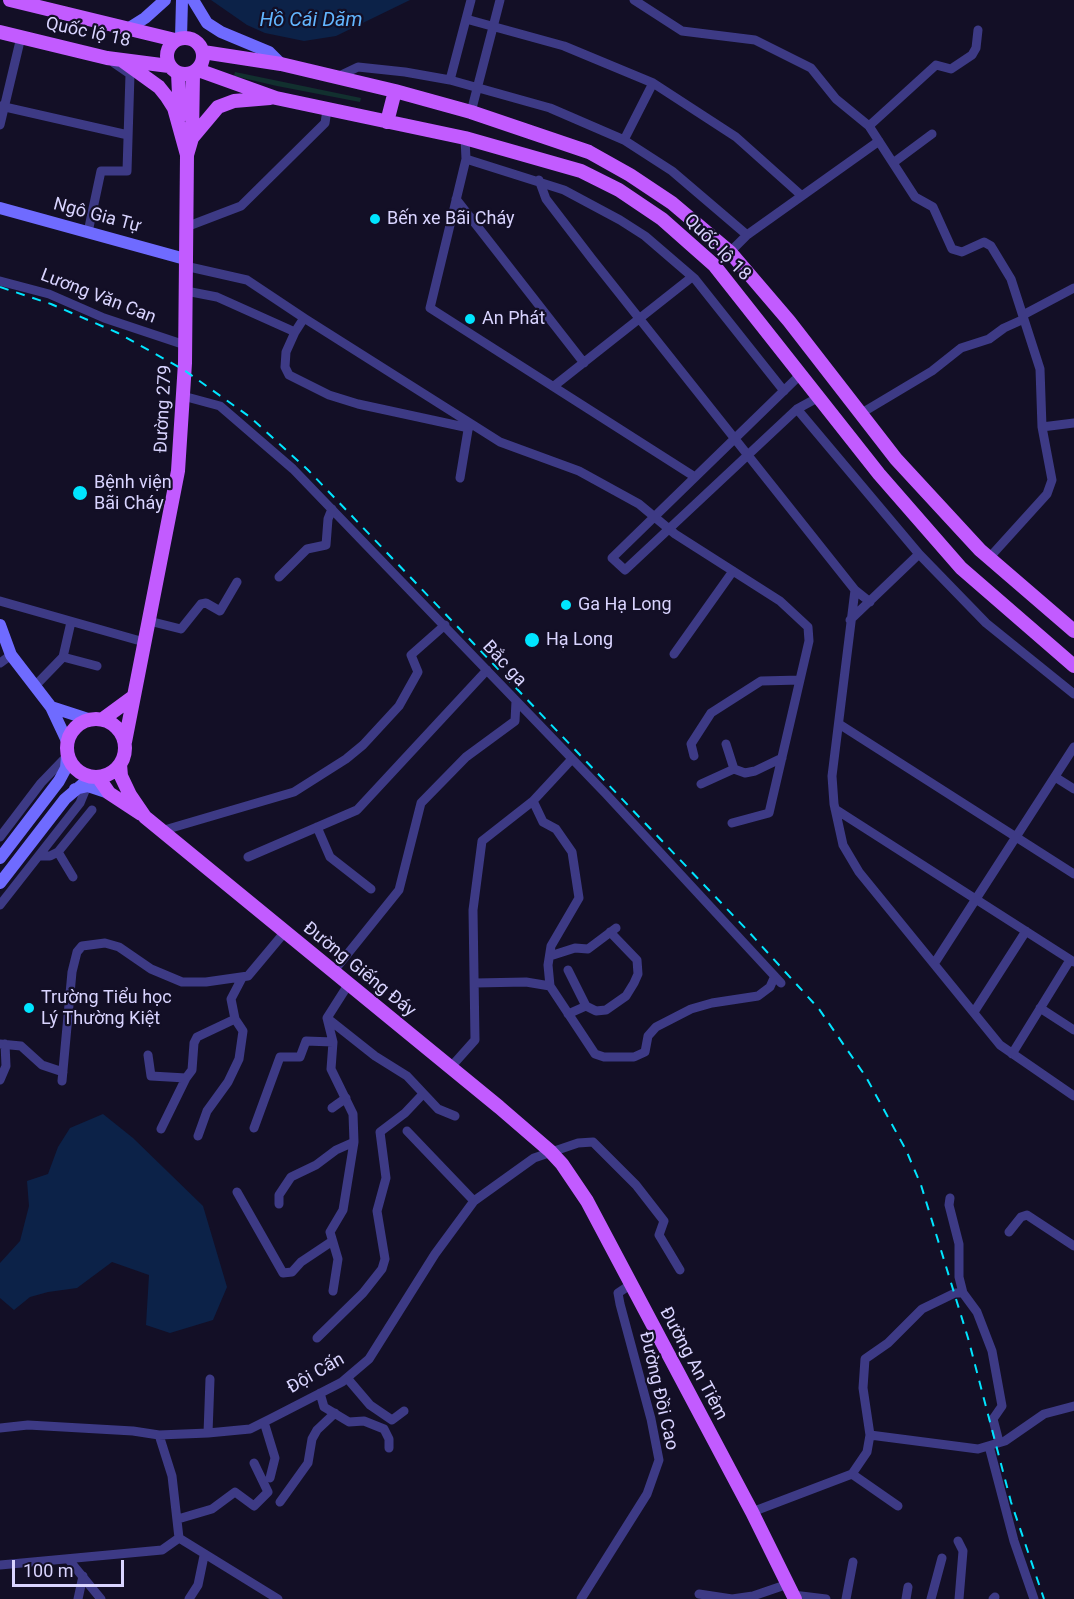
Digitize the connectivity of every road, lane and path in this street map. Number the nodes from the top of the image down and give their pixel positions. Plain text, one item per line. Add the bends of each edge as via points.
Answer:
1 (10, 0) edge
2 (165, 0) edge
3 (182, 0) edge
4 (187, 0) edge
5 (193, 0) edge
6 (471, 0) edge
7 (500, 0) edge
8 (634, 0) edge
9 (466, 19) junction
10 (494, 26) junction
11 (126, 30) junction
12 (978, 30) dead end
13 (0, 32) edge
14 (21, 37) junction
15 (181, 39) junction
16 (203, 52) junction
17 (114, 58) junction
18 (281, 64) junction
19 (174, 70) junction
20 (196, 71) junction
21 (336, 77) junction
22 (450, 80) junction
23 (654, 83) junction
24 (479, 88) junction
25 (395, 91) junction
26 (276, 98) junction
27 (2, 106) edge
28 (327, 110) junction
29 (471, 112) junction
30 (387, 122) junction
31 (0, 125) edge
32 (869, 126) junction
33 (932, 134) dead end
34 (128, 135) junction
35 (186, 137) junction
36 (465, 138) junction
37 (624, 141) junction
38 (879, 141) junction
39 (466, 159) junction
40 (893, 163) junction
41 (539, 180) junction
42 (802, 196) junction
43 (456, 200) junction
44 (0, 208) edge
45 (186, 227) junction
46 (88, 232) junction
47 (747, 235) junction
48 (730, 252) junction
49 (185, 262) junction
50 (692, 278) junction
51 (0, 281) edge
52 (1074, 288) edge
53 (186, 291) junction
54 (1024, 317) junction
55 (304, 318) junction
56 (640, 318) junction
57 (295, 332) junction
58 (185, 345) junction
59 (584, 363) junction
60 (800, 375) junction
61 (836, 383) junction
62 (554, 386) junction
63 (784, 391) junction
64 (183, 396) junction
65 (819, 397) junction
66 (797, 409) junction
67 (860, 414) junction
68 (1074, 423) edge
69 (469, 426) junction
70 (1042, 427) junction
71 (736, 438) junction
72 (749, 454) junction
73 (695, 477) junction
74 (460, 478) dead end
75 (332, 509) junction
76 (655, 517) junction
77 (669, 529) junction
78 (919, 554) junction
79 (989, 558) junction
80 (733, 572) junction
81 (279, 578) dead end
82 (237, 582) dead end
83 (855, 590) junction
84 (0, 601) edge
85 (870, 602) junction
86 (850, 620) junction
87 (149, 621) junction
88 (71, 622) junction
89 (0, 625) edge
90 (445, 625) junction
91 (1074, 631) edge
92 (144, 642) junction
93 (674, 654) dead end
94 (11, 655) junction
95 (63, 657) junction
96 (0, 663) edge
97 (97, 666) dead end
98 (1074, 666) edge
99 (487, 670) junction
100 (800, 680) junction
101 (34, 687) junction
102 (1074, 694) edge
103 (133, 697) junction
104 (516, 701) junction
105 (51, 707) junction
106 (88, 719) junction
107 (103, 719) junction
108 (839, 724) junction
109 (67, 741) junction
110 (124, 742) junction
111 (726, 744) dead end
112 (1074, 747) edge
113 (67, 756) junction
114 (694, 756) dead end
115 (782, 758) junction
116 (572, 759) junction
117 (120, 764) junction
118 (734, 769) junction
119 (1055, 777) junction
120 (92, 780) junction
121 (701, 784) dead end
122 (1074, 789) edge
123 (109, 793) junction
124 (533, 801) junction
125 (80, 803) junction
126 (835, 809) junction
127 (92, 810) dead end
128 (145, 817) junction
129 (732, 823) dead end
130 (317, 827) junction
131 (161, 831) junction
132 (0, 837) edge
133 (1016, 837) junction
134 (58, 852) junction
135 (39, 856) junction
136 (248, 857) dead end
137 (0, 858) edge
138 (1074, 874) edge
139 (73, 877) dead end
140 (0, 883) edge
141 (371, 889) dead end
142 (976, 900) junction
143 (0, 905) edge
144 (1026, 932) junction
145 (284, 933) junction
146 (550, 956) junction
147 (1072, 961) edge
148 (934, 964) junction
149 (568, 970) dead end
150 (333, 972) junction
151 (242, 978) junction
152 (475, 983) junction
153 (348, 985) junction
154 (550, 986) junction
155 (586, 1006) junction
156 (1040, 1008) junction
157 (974, 1012) junction
158 (568, 1014) junction
159 (327, 1018) junction
160 (235, 1019) junction
161 (1074, 1030) edge
162 (333, 1042) junction
163 (3, 1044) edge
164 (148, 1054) dead end
165 (1012, 1054) junction
166 (450, 1068) junction
167 (186, 1078) junction
168 (0, 1080) edge
169 (422, 1095) junction
170 (1074, 1096) edge
171 (346, 1098) junction
172 (332, 1108) dead end
173 (454, 1116) dead end
174 (254, 1128) dead end
175 (161, 1130) dead end
176 (407, 1131) dead end
177 (198, 1136) dead end
178 (354, 1142) junction
179 (550, 1151) junction
180 (237, 1192) dead end
181 (950, 1198) dead end
182 (474, 1201) junction
183 (279, 1204) dead end
184 (1009, 1232) dead end
185 (331, 1242) junction
186 (1074, 1246) edge
187 (680, 1270) dead end
188 (630, 1285) junction
189 (333, 1291) dead end
190 (963, 1293) junction
191 (317, 1338) dead end
192 (347, 1378) junction
193 (210, 1379) dead end
194 (320, 1393) junction
195 (1074, 1406) edge
196 (404, 1411) dead end
197 (335, 1413) junction
198 (264, 1422) junction
199 (0, 1428) edge
200 (208, 1433) junction
201 (159, 1435) junction
202 (870, 1435) junction
203 (994, 1444) junction
204 (389, 1448) dead end
205 (254, 1463) dead end
206 (852, 1474) junction
207 (270, 1478) dead end
208 (280, 1502) dead end
209 (898, 1506) dead end
210 (752, 1512) junction
211 (178, 1519) junction
212 (179, 1538) junction
213 (958, 1541) dead end
214 (204, 1556) junction
215 (942, 1558) dead end
216 (69, 1560) junction
217 (853, 1562) dead end
218 (0, 1565) edge
219 (83, 1576) junction
220 (908, 1587) dead end
221 (792, 1593) edge
222 (699, 1594) dead end
223 (78, 1599) edge
224 (101, 1599) edge
225 (189, 1599) edge
226 (276, 1599) edge
227 (581, 1599) edge
228 (825, 1599) edge
229 (846, 1599) edge
230 (906, 1599) edge
231 (931, 1599) edge
232 (959, 1599) edge
233 (1034, 1599) edge

1 - 11 main road, Quốc lộ 18
2 - 11 main road
3 - 15 main road
4 - 15 main road
5 - 18 main road via 207,23 268,52
6 - 9 street
7 - 10 street
8 - 32 street via 682,31 755,40 811,68 842,105
9 - 10 street
9 - 22 street
10 - 23 street via 593,57
10 - 24 street
11 - 15 main road, Quốc lộ 18
12 - 32 street via 972,55 951,69 936,65
13 - 14 main road, Quốc lộ 18
14 - 17 main road, Quốc lộ 18
14 - 27 street
15 - 16 main road via 198,43
15 - 19 main road via 167,55
16 - 18 main road, Quốc lộ 18
16 - 20 main road via 203,62
17 - 19 main road, Quốc lộ 18
17 - 34 street via 130,74
17 - 35 main road via 159,87 174,108
18 - 21 main road, Quốc lộ 18
19 - 20 main road
19 - 35 main road
20 - 26 main road, Quốc lộ 18
20 - 35 main road
21 - 22 street via 358,67
21 - 25 main road, Quốc lộ 18
22 - 24 street
23 - 37 street
23 - 42 street via 736,137
24 - 29 street
24 - 37 street via 550,108
25 - 29 main road, Quốc lộ 18
25 - 30 main road
26 - 28 main road, Quốc lộ 18
26 - 35 main road via 234,101 219,107
27 - 31 street
27 - 34 street
28 - 30 main road, Quốc lộ 18
28 - 45 street via 325,123 241,206
29 - 48 main road, Quốc lộ 18 via 589,152 672,203
30 - 36 main road, Quốc lộ 18
32 - 38 street
33 - 40 street
34 - 46 street via 127,171 101,171
35 - 45 main road, Đường 279
36 - 39 street
36 - 60 main road, Quốc lộ 18 via 581,171 619,190 662,219 714,265
37 - 47 street via 687,183
38 - 40 street
38 - 42 street
39 - 41 street
39 - 43 street
40 - 54 street via 915,197 933,207 952,249 962,252 984,242 991,246 1011,279
41 - 50 street via 620,220
41 - 56 street via 546,199
42 - 47 street
43 - 59 street
43 - 62 street via 430,308
44 - 46 main road, Ngô Gia Tự
45 - 49 main road, Đường 279
46 - 49 main road, Ngô Gia Tự
47 - 48 street
48 - 61 main road, Quốc lộ 18
49 - 53 main road, Đường 279
49 - 55 street via 247,280
50 - 56 street
50 - 63 street
51 - 58 street, Lương Văn Can via 49,294
52 - 54 street
53 - 57 street via 217,297
53 - 58 main road, Đường 279
54 - 67 street via 989,339 962,348 932,371
54 - 70 street via 1040,369
55 - 57 street
55 - 69 street
56 - 59 street
56 - 71 street
57 - 69 street via 286,352 289,375 358,404
58 - 64 main road, Đường 279
59 - 62 street
60 - 63 street
60 - 65 main road, Quốc lộ 18
61 - 65 main road
61 - 67 main road, Quốc lộ 18
62 - 73 street
63 - 71 street
64 - 75 street, Bắc ga via 220,406 293,469
64 - 87 main road, Đường 279 via 178,471
65 - 66 street
65 - 98 main road, Quốc lộ 18 via 879,474 962,568
66 - 72 street
66 - 78 street
67 - 79 main road, Quốc lộ 18 via 896,459
68 - 70 street
69 - 74 street
69 - 76 street via 500,442 579,471
70 - 79 street via 1052,480 1050,490
71 - 72 street
71 - 73 street
72 - 77 street
72 - 83 street
73 - 76 street
75 - 81 street via 326,545 307,549
75 - 90 street, Bắc ga
76 - 77 street
76 - 77 street via 612,558 625,570
77 - 80 street
78 - 85 street
78 - 102 street via 986,623
79 - 91 main road, Quốc lộ 18
80 - 93 street
80 - 100 street via 780,601 808,627 809,641
82 - 87 street via 220,611 201,604 181,628
83 - 85 street
83 - 86 street
84 - 88 street
85 - 86 street
86 - 108 street
87 - 92 main road, Đường 279
88 - 92 street
88 - 95 street
89 - 94 main road
90 - 99 street, Bắc ga
90 - 131 street via 411,655 418,672 399,706 346,759 294,792
92 - 103 main road, Đường 279
94 - 96 street
94 - 101 main road
95 - 97 street
95 - 101 street
99 - 104 street, Bắc ga
99 - 130 street via 357,810
100 - 114 street via 762,681 711,713 691,744
100 - 115 street
101 - 105 main road
103 - 107 main road
103 - 110 main road, Đường 279
104 - 116 street, Bắc ga
104 - 150 street via 515,721 466,757 421,803 399,890
105 - 106 main road
105 - 109 main road
106 - 107 main road
106 - 109 main road via 74,727
107 - 110 main road via 117,727
108 - 126 street via 832,776
108 - 133 street
109 - 113 main road
110 - 117 main road
111 - 118 street
112 - 119 street
113 - 120 main road via 76,770
113 - 132 street
113 - 137 main road via 59,781
115 - 118 street via 754,771
115 - 129 street via 769,813
116 - 124 street
116 - 158 street, Bắc ga via 777,981 758,996 691,1009 656,1027 648,1036 645,1052 634,1057 604,1058 595,1053
117 - 120 main road
117 - 128 main road, Đường Giếng Đáy via 121,776
118 - 121 street
119 - 122 street
119 - 133 street
120 - 123 main road, Đường Giếng Đáy
120 - 125 street
120 - 140 main road via 74,789
123 - 125 street
123 - 128 main road, Đường Giếng Đáy
124 - 146 street via 543,822 556,829 572,852 579,897 551,946
124 - 152 street via 482,841 473,910
125 - 135 street
126 - 142 street
126 - 148 street via 843,844 859,872
127 - 134 street
128 - 131 main road, Đường Giếng Đáy
130 - 136 street
130 - 141 street via 330,857
131 - 145 main road, Đường Giếng Đáy
133 - 138 street
133 - 142 street
134 - 135 street
134 - 139 street
135 - 143 street
142 - 144 street
142 - 148 street
144 - 147 street
144 - 157 street
145 - 150 main road, Đường Giếng Đáy
145 - 151 street via 259,965
146 - 154 street
146 - 155 street via 575,948 588,950 613,930 638,960 638,974 626,996 606,1010
147 - 156 street
148 - 157 street
149 - 155 street
150 - 153 main road, Đường Giếng Đáy
151 - 160 street via 231,999
151 - 163 street via 182,982 151,969 119,947 105,943 82,946 72,972 63,1076 42,1065 21,1046
152 - 154 street via 526,982
152 - 166 street via 475,1040
153 - 159 street
153 - 166 main road, Đường Giếng Đáy
154 - 158 street
155 - 158 street
156 - 161 street
156 - 165 street
157 - 165 street
159 - 162 street
159 - 169 street via 406,1076
160 - 167 street via 197,1037 192,1070
160 - 177 street via 243,1031 239,1059 207,1111
162 - 171 street via 331,1070
162 - 174 street via 306,1041 299,1058 280,1057
163 - 168 street via 6,1066
164 - 167 street via 151,1076
165 - 170 street
166 - 179 main road, Đường Giếng Đáy
167 - 175 street
169 - 173 street
169 - 191 street via 380,1132 386,1178 377,1212 385,1259 382,1269
171 - 172 street
171 - 178 street via 353,1114
176 - 182 street
178 - 183 street via 291,1177 279,1195
178 - 185 street via 343,1210 331,1226
179 - 182 street, Đội Cấn
179 - 187 street, Đội Cấn via 593,1142 636,1185 664,1221 660,1235
179 - 188 main road, Đường An Tiêm via 587,1201
180 - 185 street via 283,1273 292,1272
181 - 190 street
182 - 192 street, Đội Cấn via 435,1254 369,1359
184 - 186 street via 1027,1215
185 - 189 street via 338,1259
188 - 210 main road, Đường An Tiêm
188 - 227 street, Đường Đồi Cao via 618,1293 659,1460 647,1494
190 - 202 street via 922,1309 888,1343 865,1359 863,1388
190 - 203 street via 977,1312 992,1351 1002,1406 993,1419
192 - 194 street, Đội Cấn
192 - 196 street via 370,1405 392,1420
193 - 200 street
194 - 197 street via 324,1407
194 - 198 street, Đội Cấn
195 - 203 street via 1044,1414 1005,1441
197 - 204 street via 350,1422 364,1421 384,1430
197 - 208 street via 317,1430 308,1463
198 - 200 street, Đội Cấn via 250,1429
198 - 207 street via 275,1458
199 - 201 street, Đội Cấn via 27,1425
200 - 201 street, Đội Cấn
201 - 211 street via 172,1476
202 - 203 street via 978,1449
202 - 206 street via 867,1452
203 - 233 street via 1014,1541
205 - 211 street via 268,1492 254,1506 235,1492 212,1509
206 - 209 street
206 - 210 street
210 - 221 main road, Đường An Tiêm
211 - 212 street
212 - 214 street
212 - 216 street via 162,1550
213 - 232 street via 963,1551
214 - 225 street via 198,1586
214 - 226 street
215 - 231 street
216 - 218 street
216 - 219 street
217 - 229 street
219 - 223 street
219 - 224 street
220 - 230 street
221 - 222 street via 732,1599
221 - 228 street

